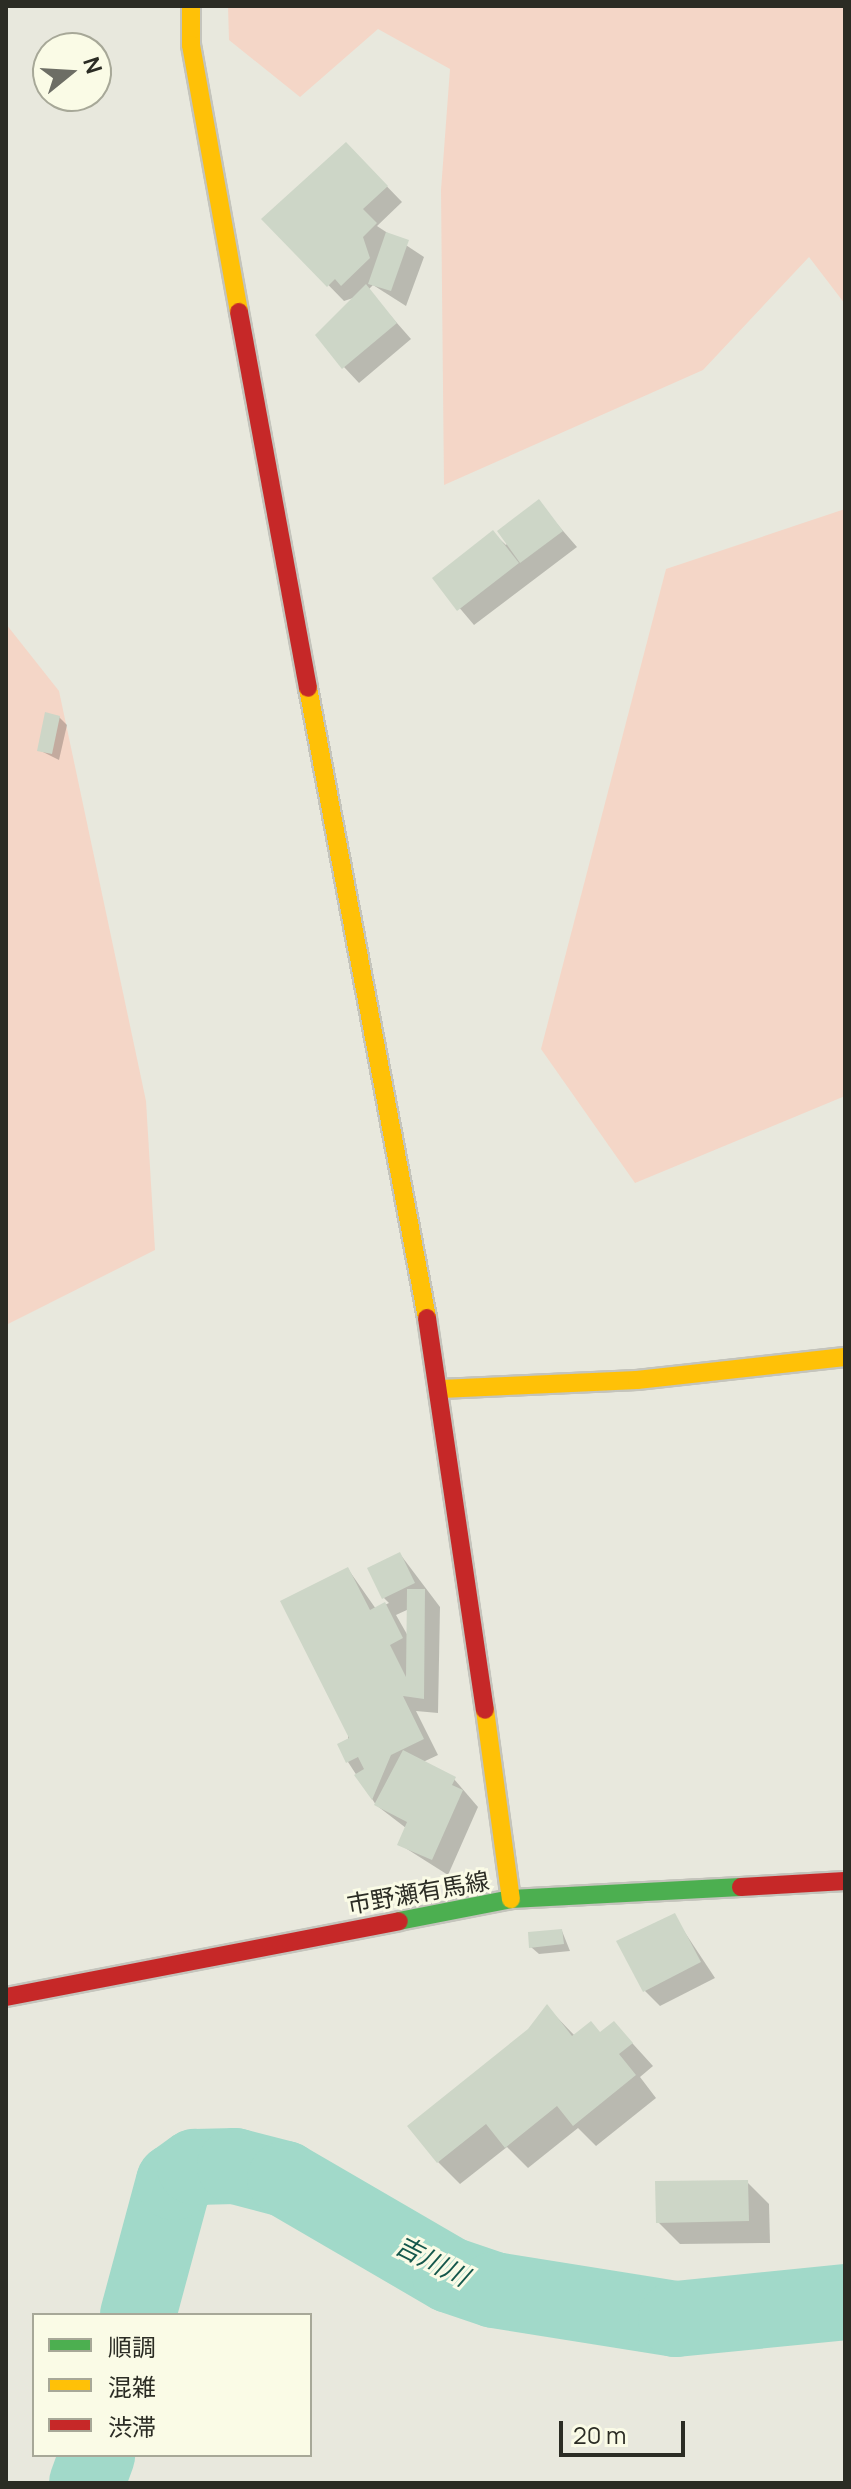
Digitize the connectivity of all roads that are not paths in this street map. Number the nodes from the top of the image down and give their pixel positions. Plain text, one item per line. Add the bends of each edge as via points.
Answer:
1 (191, 6) edge
2 (845, 1357) edge
3 (441, 1389) junction
4 (845, 1881) edge
5 (511, 1899) junction
6 (6, 1997) edge

1 - 3 street via 191,45 272,499
2 - 3 street via 637,1380
3 - 5 street
4 - 5 street, 市野瀬有馬線
5 - 6 street, 市野瀬有馬線

